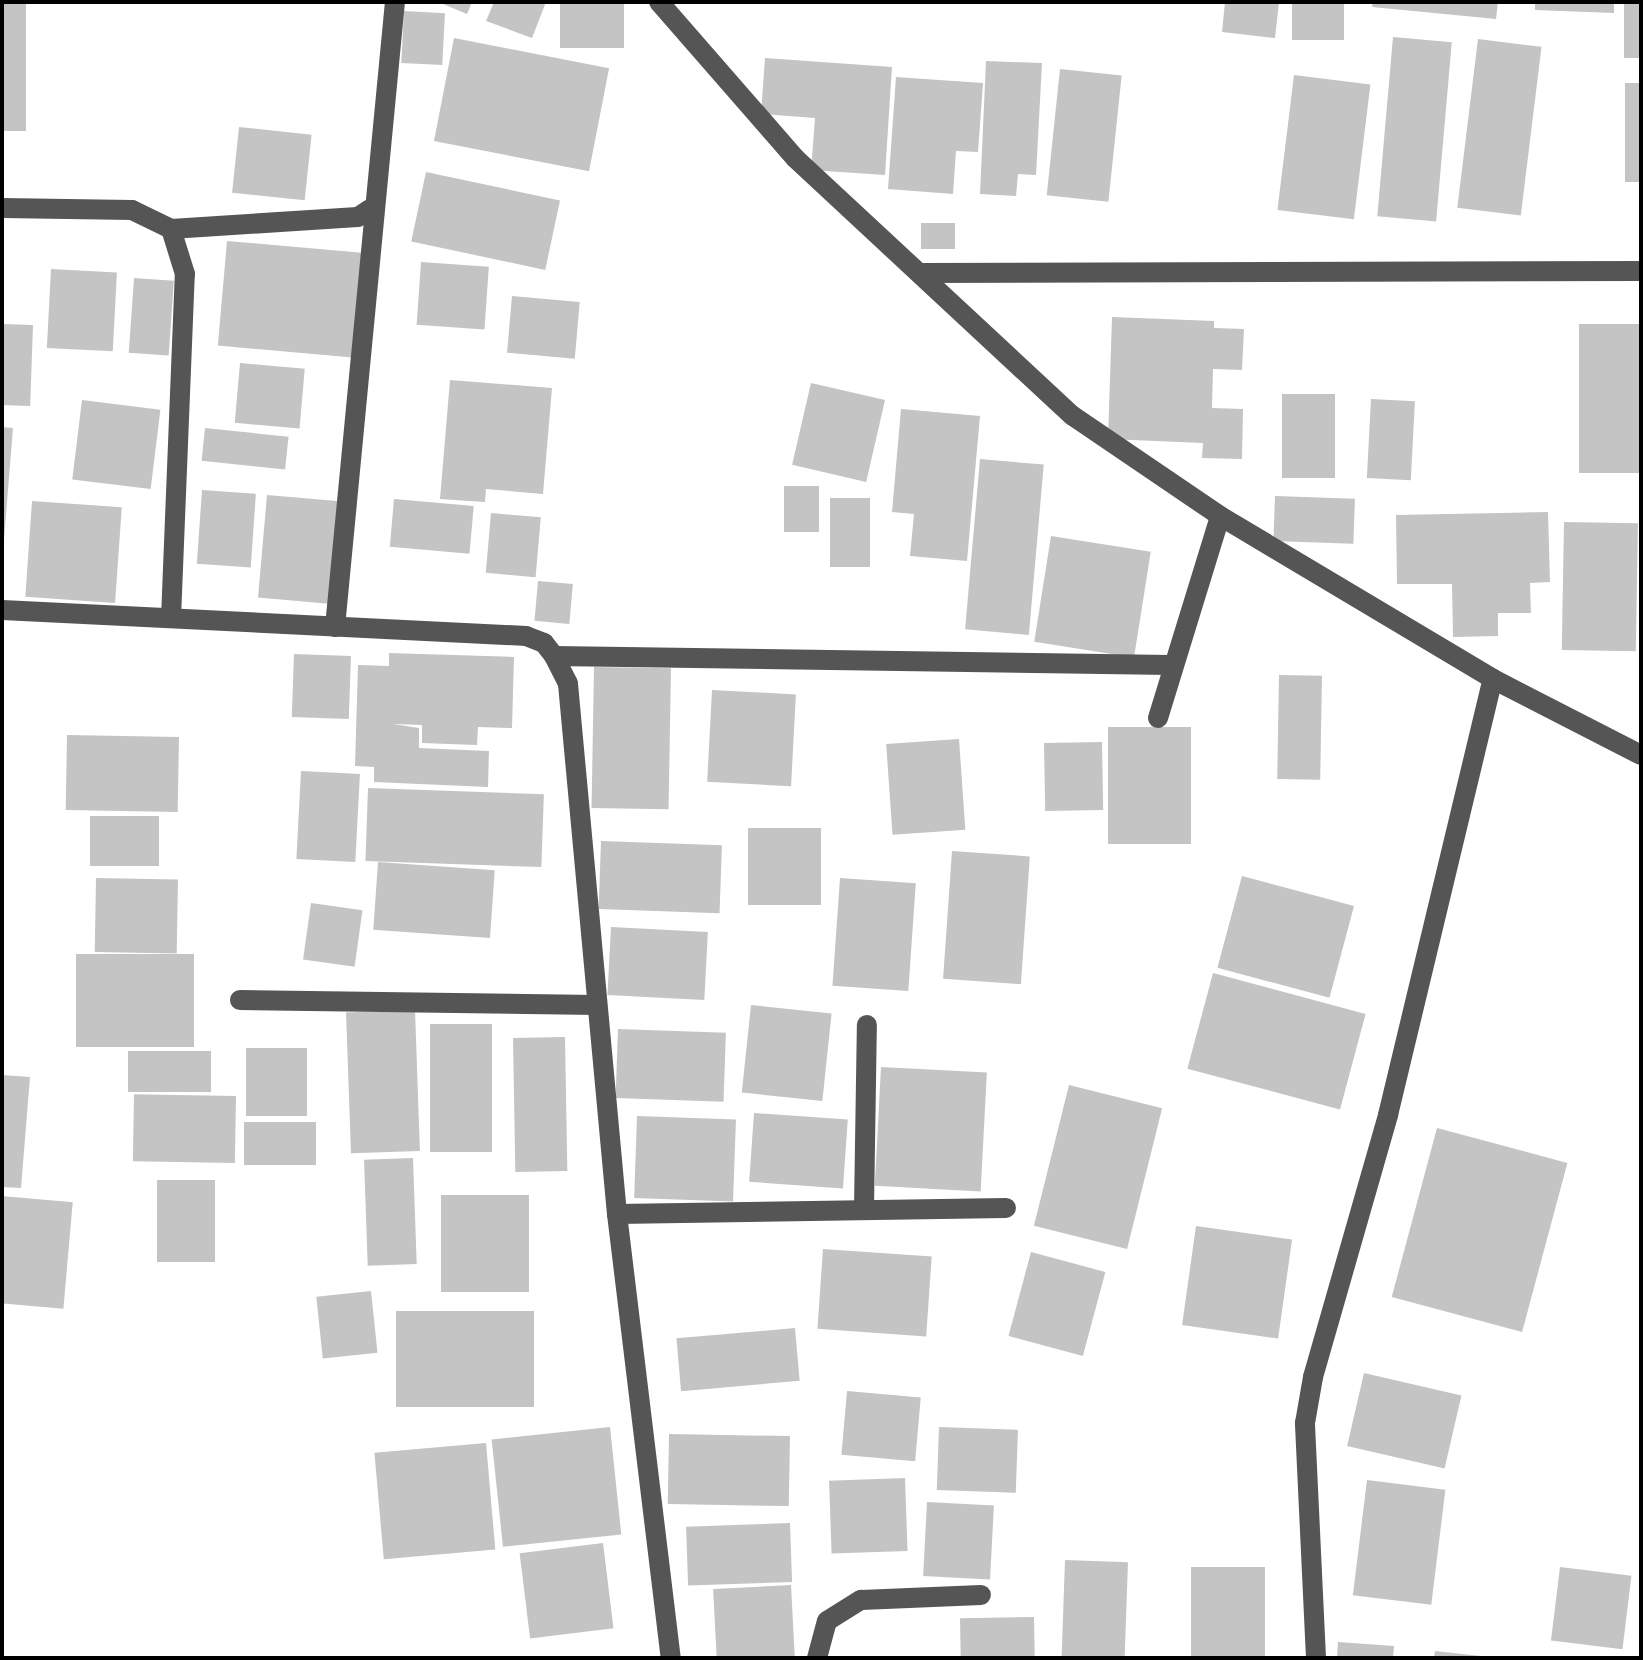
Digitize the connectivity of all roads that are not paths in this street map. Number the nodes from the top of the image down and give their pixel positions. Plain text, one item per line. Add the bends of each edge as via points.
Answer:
1 (395, 2) edge
2 (659, 2) edge
3 (2, 208) edge
4 (370, 209) junction
5 (171, 229) junction
6 (1641, 271) edge
7 (920, 273) junction
8 (1220, 516) junction
9 (2, 610) edge
10 (171, 618) junction
11 (335, 627) junction
12 (554, 656) junction
13 (1171, 665) junction
14 (1493, 679) junction
15 (1158, 718) dead end
16 (1641, 755) edge
17 (240, 1000) dead end
18 (597, 1005) junction
19 (867, 1025) dead end
20 (864, 1208) junction
21 (1006, 1208) dead end
22 (617, 1214) junction
23 (981, 1595) dead end
24 (671, 1658) edge
25 (817, 1658) edge
26 (1316, 1658) edge

1 - 4 street
2 - 7 street via 795,158
3 - 5 street via 132,210
4 - 5 street via 358,217
4 - 11 street
5 - 10 street via 185,274
6 - 7 street
7 - 8 street via 1073,416
8 - 13 street
8 - 14 street
9 - 10 street
10 - 11 street
11 - 12 street via 526,636 544,643
12 - 13 street
12 - 18 street via 568,684
13 - 15 street
14 - 16 street
14 - 26 street via 1388,1115 1313,1377 1305,1423
17 - 18 street
18 - 22 street
19 - 20 street
20 - 21 street
20 - 22 street
22 - 24 street
23 - 25 street via 861,1600 827,1621

